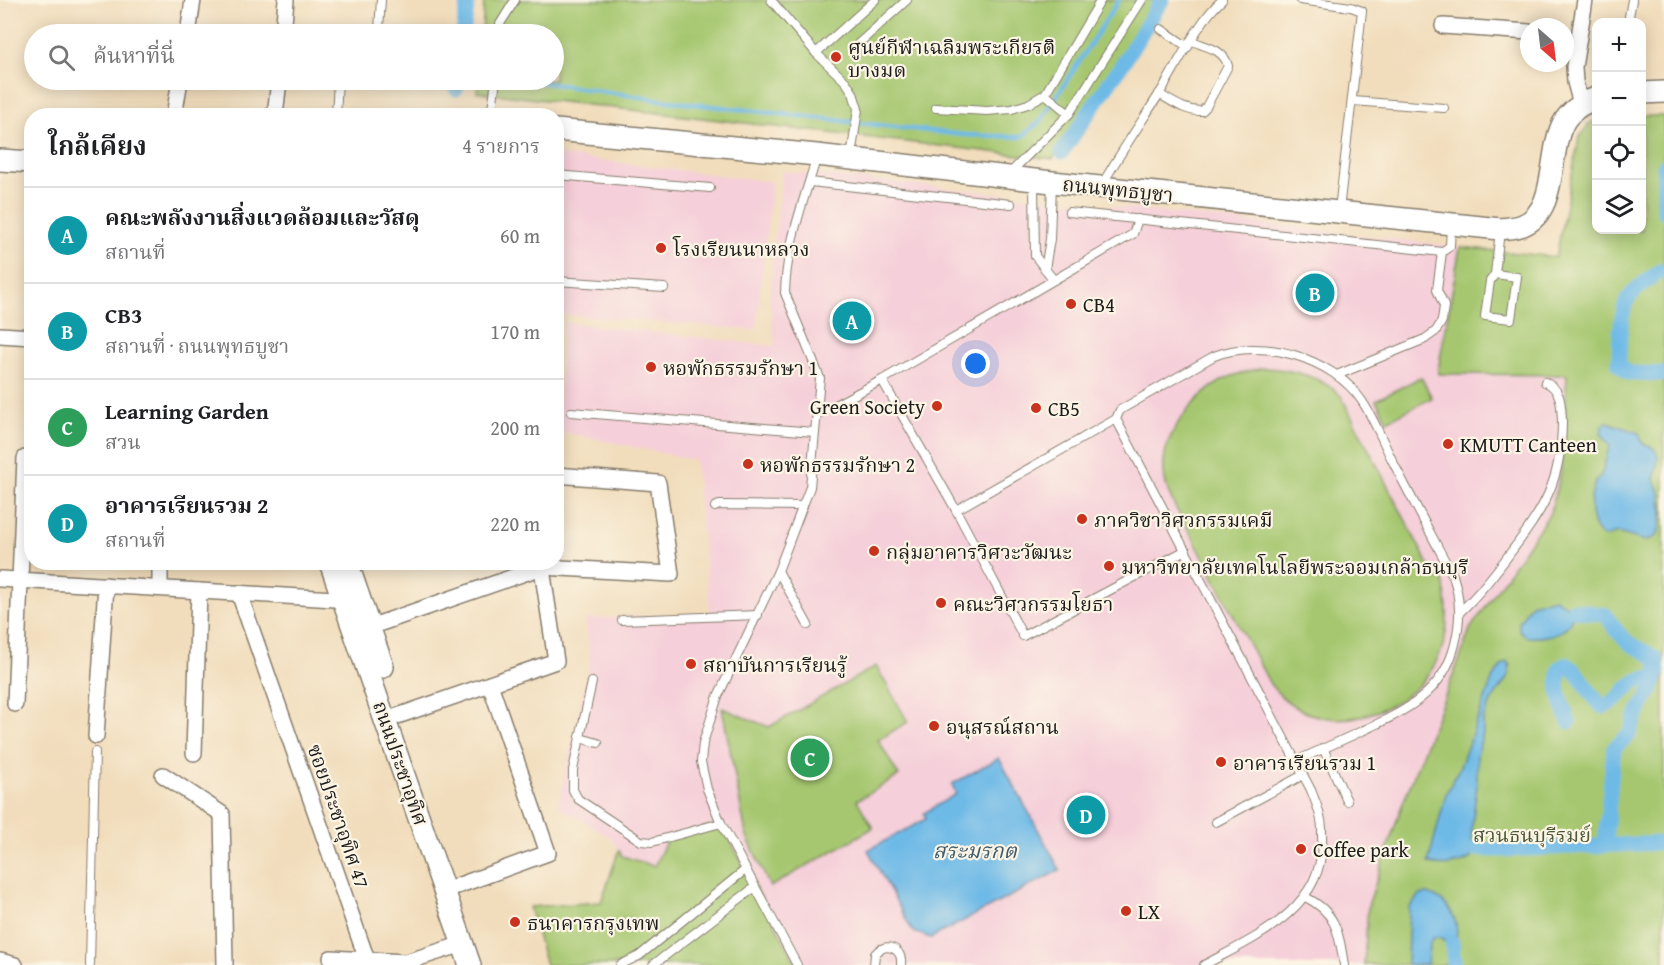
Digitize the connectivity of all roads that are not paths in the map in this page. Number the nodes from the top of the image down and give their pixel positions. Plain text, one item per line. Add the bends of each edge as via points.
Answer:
1 (193, 0) edge
2 (286, 0) edge
3 (381, 0) edge
4 (515, 0) edge
5 (771, 0) edge
6 (874, 0) edge
7 (907, 0) edge
8 (1101, 0) edge
9 (1142, 0) edge
10 (1222, 0) edge
11 (1300, 0) edge
12 (1585, 0) edge
13 (1632, 0) edge
14 (1629, 18) edge
15 (189, 24) edge
16 (284, 24) edge
17 (379, 24) edge
18 (500, 24) edge
19 (1443, 26) dead end
20 (1574, 28) edge
21 (1161, 29) dead end
22 (1520, 31) edge
23 (858, 44) dead end
24 (1190, 44) junction
25 (816, 52) junction
26 (1574, 67) edge
27 (178, 90) edge
28 (278, 90) edge
29 (337, 90) edge
30 (495, 90) edge
31 (1664, 92) edge
32 (1646, 93) edge
33 (1159, 94) junction
34 (1048, 97) junction
35 (1353, 101) junction
36 (1589, 101) edge
37 (175, 108) edge
38 (276, 108) edge
39 (336, 108) edge
40 (492, 108) edge
41 (936, 108) dead end
42 (1444, 108) dead end
43 (1070, 114) junction
44 (564, 131) edge
45 (817, 155) junction
46 (850, 159) junction
47 (0, 160) edge
48 (24, 162) edge
49 (564, 176) edge
50 (1006, 177) junction
51 (1043, 181) junction
52 (810, 182) junction
53 (1101, 187) junction
54 (710, 188) dead end
55 (1011, 204) dead end
56 (1069, 212) dead end
57 (1339, 212) junction
58 (1138, 219) junction
59 (1451, 224) junction
60 (1500, 229) junction
61 (1442, 252) junction
62 (1045, 269) junction
63 (1495, 274) junction
64 (1053, 279) junction
65 (564, 282) edge
66 (664, 288) dead end
67 (0, 335) edge
68 (24, 336) edge
69 (1337, 375) junction
70 (882, 380) junction
71 (1545, 382) dead end
72 (571, 412) dead end
73 (818, 414) junction
74 (1116, 419) junction
75 (814, 432) junction
76 (564, 476) edge
77 (24, 478) edge
78 (803, 506) junction
79 (715, 507) dead end
80 (956, 510) junction
81 (1186, 550) junction
82 (564, 567) edge
83 (160, 570) edge
84 (335, 570) edge
85 (348, 570) edge
86 (527, 570) edge
87 (542, 570) edge
88 (778, 571) junction
89 (0, 579) edge
90 (19, 581) junction
91 (105, 585) junction
92 (160, 588) junction
93 (199, 591) junction
94 (239, 593) junction
95 (352, 600) junction
96 (1460, 612) junction
97 (758, 615) junction
98 (622, 620) dead end
99 (808, 625) dead end
100 (362, 629) junction
101 (592, 682) dead end
102 (490, 684) junction
103 (15, 704) dead end
104 (393, 718) junction
105 (96, 736) dead end
106 (580, 738) junction
107 (598, 743) dead end
108 (1323, 748) junction
109 (95, 752) dead end
110 (194, 753) dead end
111 (1296, 761) junction
112 (163, 775) dead end
113 (1303, 775) junction
114 (1347, 801) dead end
115 (1216, 822) dead end
116 (721, 823) junction
117 (745, 870) junction
118 (457, 886) junction
119 (755, 887) junction
120 (1305, 897) junction
121 (463, 944) junction
122 (331, 958) dead end
123 (367, 960) junction
124 (0, 961) edge
125 (1215, 962) edge
126 (15, 965) edge
127 (90, 965) edge
128 (225, 965) edge
129 (470, 965) edge
130 (484, 965) edge
131 (620, 965) edge
132 (652, 965) edge
133 (797, 965) edge
134 (874, 965) edge
135 (902, 965) edge
136 (1204, 965) edge
137 (1344, 965) edge

1 - 15 street
2 - 16 street
3 - 17 lane
4 - 18 lane
5 - 25 lane
6 - 25 lane
7 - 23 lane
8 - 34 lane
9 - 43 lane
10 - 24 lane
11 - 35 lane via 1363,7
12 - 20 street
13 - 14 lane
19 - 22 street
21 - 24 lane
24 - 33 lane
24 - 33 lane via 1221,52 1228,66 1206,107 1194,111
25 - 46 lane via 854,93 858,109
26 - 36 street via 1575,82
27 - 37 street
28 - 38 street
29 - 39 lane
30 - 40 lane
31 - 32 main road
33 - 53 lane
34 - 41 lane via 1012,109
34 - 43 lane
35 - 42 lane
35 - 57 lane
36 - 60 main road, ถนนพุทธบูชา via 1567,116 1561,129 1548,190 1537,215 1525,224
43 - 50 lane
44 - 45 main road, ถนนพุทธบูชา
45 - 46 main road, ถนนพุทธบูชา
45 - 52 lane
46 - 50 main road, ถนนพุทธบูชา
47 - 48 main road
49 - 54 lane
50 - 51 main road, ถนนพุทธบูชา
51 - 53 main road, ถนนพุทธบูชา
51 - 62 lane via 1050,239
51 - 62 lane via 1035,256
52 - 55 lane
52 - 73 lane via 788,259 785,293 820,378
53 - 57 main road, ถนนพุทธบูชา
56 - 58 lane
57 - 59 main road, ถนนพุทธบูชา
58 - 61 lane
58 - 64 lane via 1133,234
59 - 60 main road, ถนนพุทธบูชา
59 - 61 lane via 1450,246
60 - 63 lane
61 - 69 lane via 1437,290 1444,306 1436,331
62 - 64 lane
63 - 63 lane via 1517,277 1511,319 1485,316 1490,280
64 - 70 lane
65 - 66 lane
67 - 68 street
69 - 74 lane via 1306,359 1277,352 1230,351 1214,356 1120,410
69 - 96 lane via 1361,400 1453,576
70 - 73 lane
70 - 80 lane
71 - 96 lane via 1557,391 1561,403 1562,437 1555,478 1536,519
72 - 75 lane
73 - 75 lane
74 - 80 lane
74 - 81 lane
75 - 78 lane via 810,487
76 - 82 street via 657,483 670,574
77 - 90 street
78 - 79 lane
78 - 88 lane
80 - 81 lane via 1023,636
81 - 111 lane
83 - 92 street
84 - 95 main road, ถนนประชาอุทิศ
85 - 95 main road, ถนนประชาอุทิศ
86 - 100 street
87 - 102 street via 556,661
88 - 97 lane
88 - 99 lane
89 - 90 street
90 - 91 street
90 - 103 street
91 - 92 street
91 - 105 street
92 - 93 street
93 - 94 street
93 - 110 street
94 - 95 street
94 - 123 street, ซอยประชาอุทิศ 47
95 - 100 main road, ถนนประชาอุทิศ
96 - 108 lane via 1453,654 1430,691 1405,710
97 - 98 lane
97 - 116 lane via 718,696 703,743 703,777
100 - 104 main road, ถนนประชาอุทิศ
101 - 106 lane
102 - 104 street
102 - 118 street via 548,853
104 - 118 main road, ถนนประชาอุทิศ
104 - 121 main road, ถนนประชาอุทิศ
106 - 107 lane
106 - 116 lane via 573,770 573,790 578,799 640,841 652,842
108 - 111 lane
108 - 114 lane
109 - 127 lane
111 - 113 lane
112 - 128 street via 222,814
113 - 115 lane
113 - 120 lane via 1321,817 1322,830 1321,861
116 - 117 lane
117 - 119 lane
117 - 131 lane via 639,956
118 - 130 main road, ถนนประชาอุทิศ
119 - 132 lane
119 - 133 lane
120 - 125 lane via 1291,912
120 - 137 lane via 1325,910 1337,927
121 - 123 street via 406,962
121 - 129 main road, ถนนประชาอุทิศ
122 - 123 street
124 - 126 street
125 - 136 lane
134 - 135 lane via 875,954 887,946 900,952

